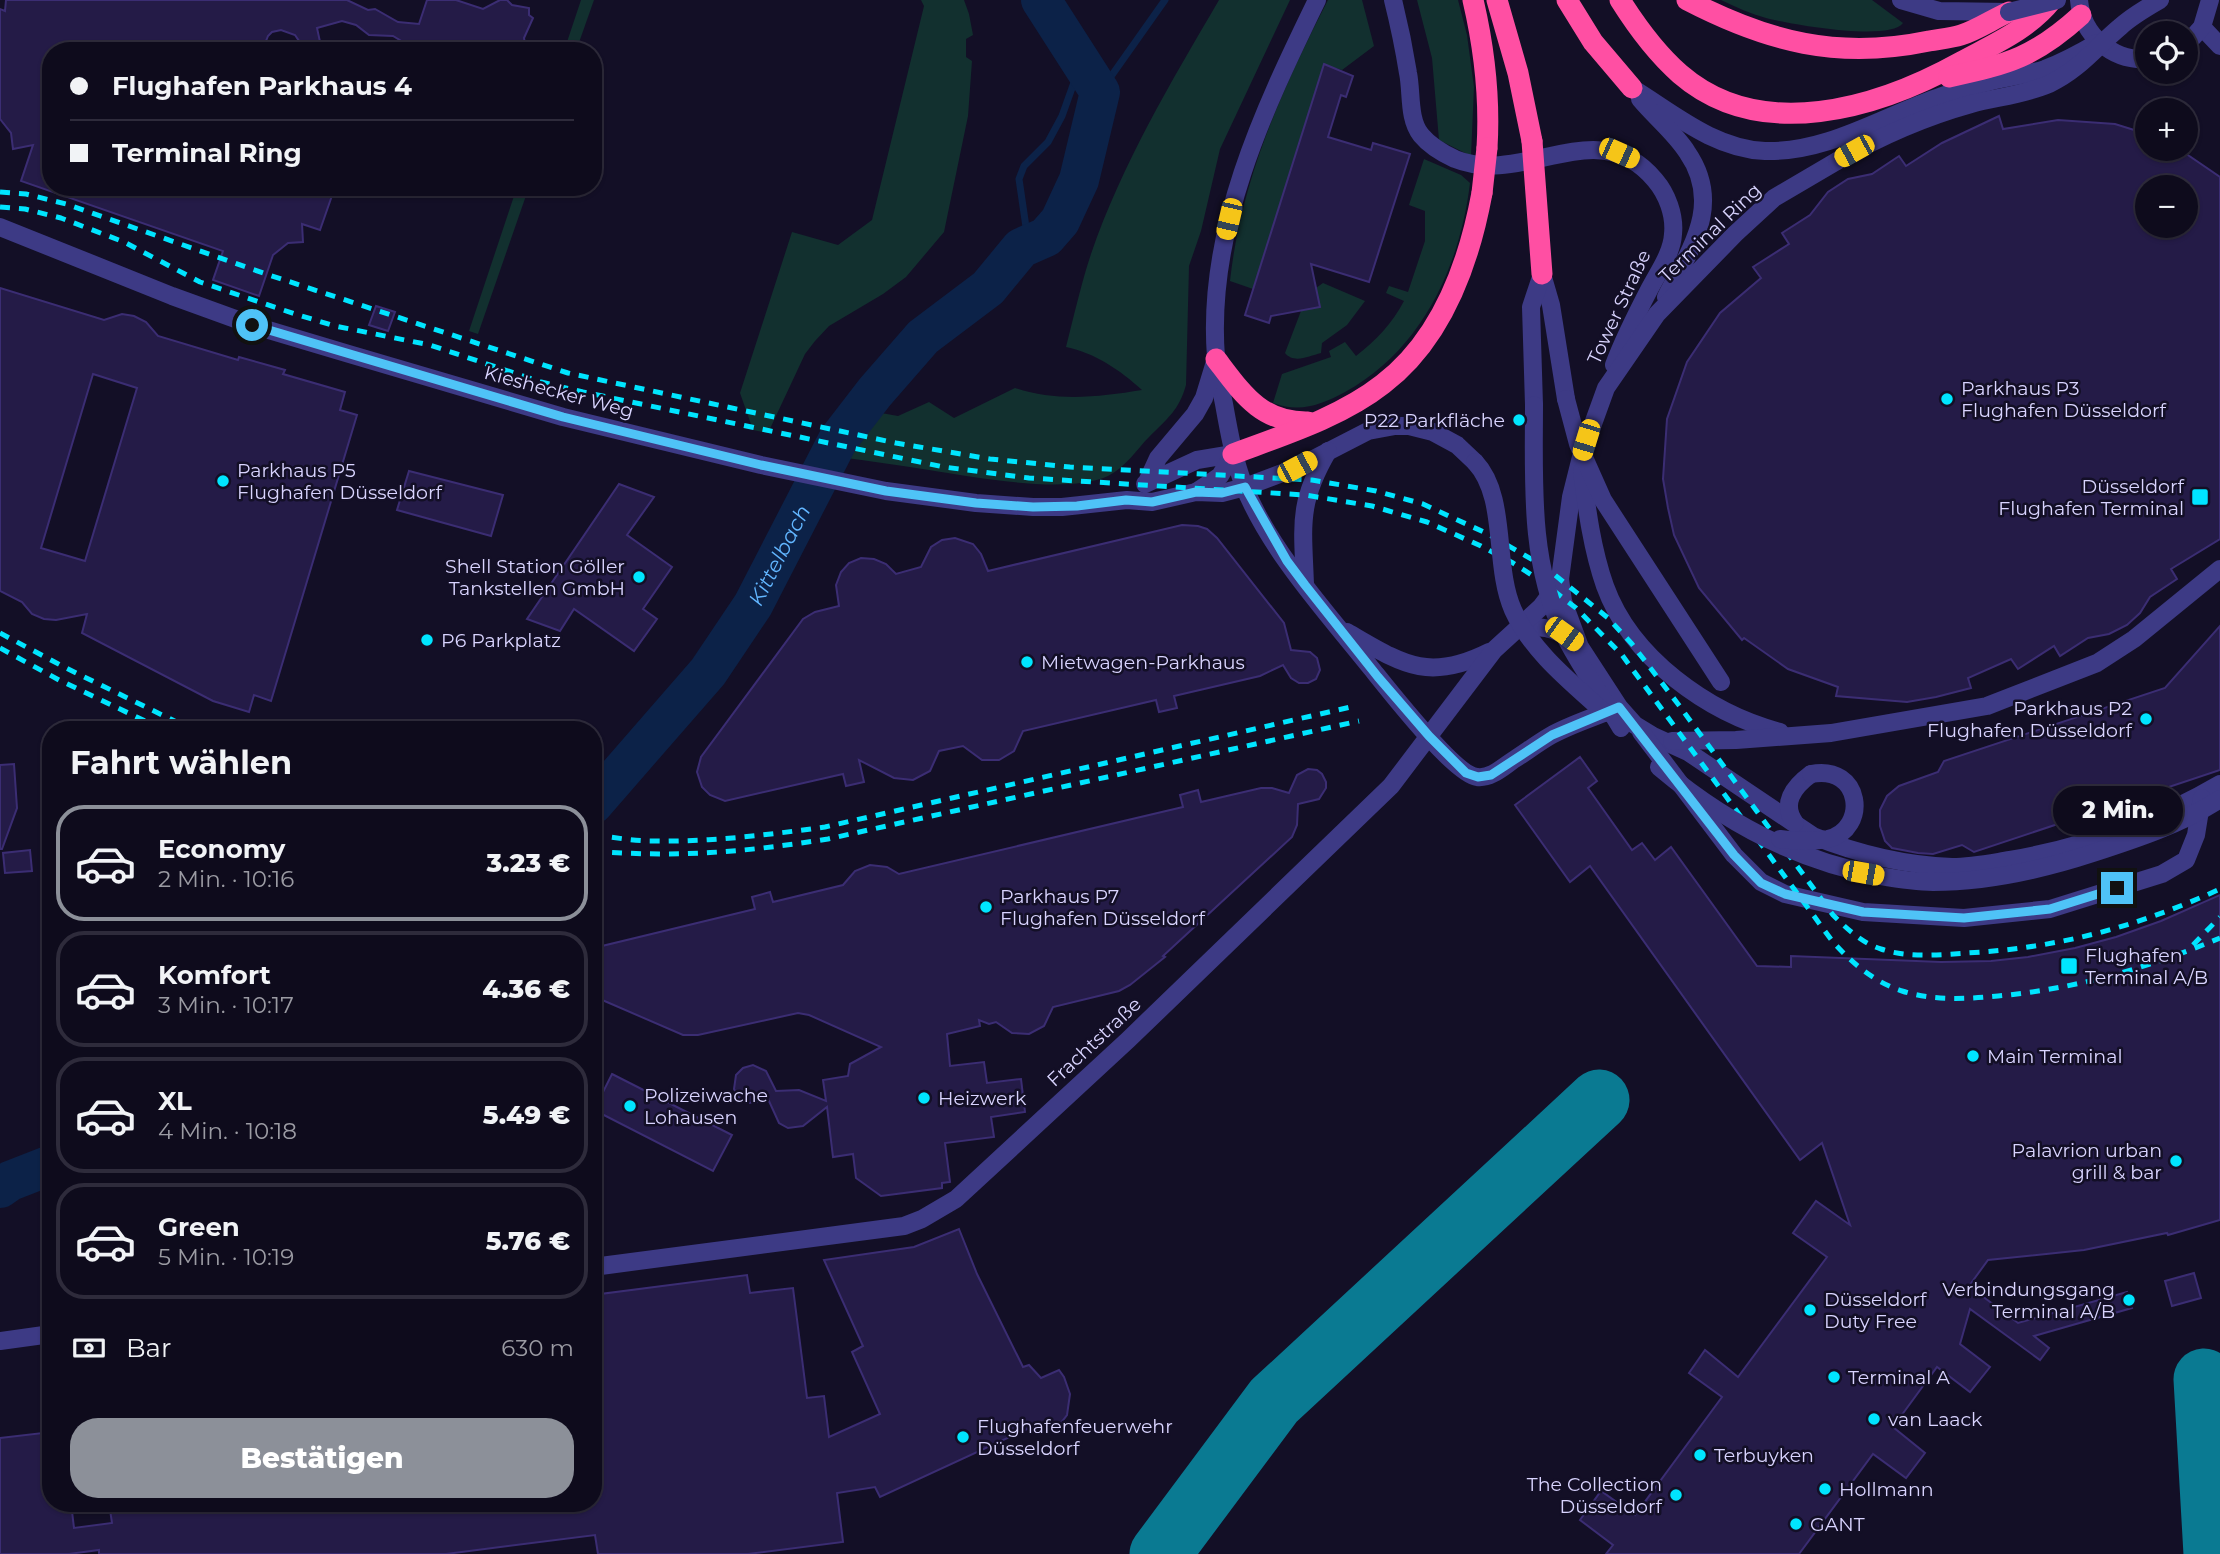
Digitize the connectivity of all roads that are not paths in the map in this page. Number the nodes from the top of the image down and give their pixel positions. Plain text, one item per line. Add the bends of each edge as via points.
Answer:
1 (1317, 0) edge
2 (1393, 0) edge
3 (1473, 0) edge
4 (1497, 0) edge
5 (1567, 0) edge
6 (1620, 0) edge
7 (1687, 0) edge
8 (1901, 0) edge
9 (2054, 0) edge
10 (2160, 0) edge
11 (2210, 0) edge
12 (2080, 7) edge
13 (2009, 12) junction
14 (2202, 27) junction
15 (2198, 32) edge
16 (2099, 42) junction
17 (2220, 46) edge
18 (2135, 58) edge
19 (1924, 82) junction
20 (1632, 88) junction
21 (0, 227) edge
22 (1542, 274) junction
23 (1657, 314) junction
24 (1216, 359) junction
25 (1606, 388) junction
26 (1314, 422) junction
27 (1328, 451) junction
28 (1233, 454) junction
29 (1581, 457) junction
30 (1147, 482) junction
31 (1245, 487) junction
32 (1196, 492) junction
33 (1126, 500) junction
34 (2220, 569) edge
35 (1560, 579) junction
36 (1305, 585) junction
37 (1338, 627) junction
38 (1517, 629) junction
39 (1580, 647) junction
40 (1494, 650) junction
41 (1721, 682) dead end
42 (1619, 707) junction
43 (1628, 726) junction
44 (1429, 736) junction
45 (1653, 736) junction
46 (1795, 736) junction
47 (2220, 784) edge
48 (2202, 795) junction
49 (2220, 799) edge
50 (1801, 829) junction
51 (1762, 837) junction
52 (602, 1266) edge
53 (42, 1335) edge
54 (0, 1341) edge

1 - 24 street via 1274,92 1234,197 1216,304
2 - 25 street, Tower Straße via 1417,128 1441,153 1476,166 1505,167 1603,149 1640,165 1667,198 1673,235 1667,258 1623,340
3 - 26 highway, bridge via 1485,76 1487,148 1482,193 1461,271 1429,334 1385,383
4 - 22 highway, bridge via 1532,141
5 - 20 highway
6 - 19 highway via 1653,46 1682,75 1719,98 1759,111 1810,113 1856,105
7 - 13 highway via 1754,30 1846,50 1895,48 1962,35
8 - 13 street via 1939,11
9 - 13 street, bridge
9 - 19 highway via 2023,29
10 - 23 street, Terminal Ring, bridge via 2119,27 2082,64 2049,84 1968,105 1871,141 1774,198
11 - 14 street
12 - 16 street via 2087,30
12 - 19 highway via 2043,46 2022,57
14 - 15 street
14 - 17 street
16 - 18 street via 2119,55
16 - 20 street via 2043,69 1939,97 1877,123 1794,149 1764,151 1715,138
20 - 23 street via 1687,151 1702,179 1705,200 1694,243
21 - 33 street, Kieshecker Weg via 272,331 563,417 793,472 951,500 1033,507
22 - 41 street, bridge via 1578,444 1604,500
22 - 43 street, Terminal Ring, bridge via 1531,307 1534,498 1540,561 1550,602 1581,666
23 - 25 street, Terminal Ring
24 - 26 highway via 1244,396 1262,410 1290,422
24 - 28 street
24 - 30 street via 1200,406 1158,458
25 - 29 street, Terminal Ring
26 - 28 highway
27 - 31 street, Kieshecker Weg
27 - 36 street via 1303,509
27 - 43 street, Kieshecker Weg, bridge via 1368,431 1395,425 1433,432 1457,445 1475,462 1492,489 1513,611 1554,666
28 - 30 street via 1197,460
28 - 31 street
28 - 32 street, Kieshecker Weg via 1220,476
29 - 35 street, Terminal Ring
29 - 46 street, Terminal Ring via 1588,526 1605,588 1630,633 1662,667 1709,702 1752,724
30 - 33 street
31 - 32 street, Kieshecker Weg via 1222,493
31 - 36 street
32 - 33 street, Kieshecker Weg via 1152,502
34 - 46 street, Terminal Ring via 2097,663 1987,706
35 - 38 street via 1541,607
35 - 39 street, Terminal Ring
36 - 37 street
37 - 40 street via 1413,666 1466,664
37 - 44 street
38 - 39 street via 1550,628
38 - 40 street
39 - 42 street, Terminal Ring
40 - 44 street
42 - 43 street, Terminal Ring
42 - 44 street via 1552,735 1491,775 1478,777 1457,766
43 - 45 street, Terminal Ring
43 - 48 street, Terminal Ring via 1761,883 1785,894 1863,912 1964,918 2050,909 2162,874 2186,860 2196,835
43 - 51 street, Terminal Ring, bridge via 1659,767 1679,784
44 - 52 street, Frachtstraße via 1391,786 1355,821 1128,1040 939,1210 904,1226
45 - 46 street, Terminal Ring via 1674,742
45 - 50 street, Terminal Ring via 1688,752
47 - 48 street, Terminal Ring
48 - 50 street, Terminal Ring via 2075,846 1978,865 1902,863 1835,845
49 - 51 street, Terminal Ring, bridge via 2119,845 2043,869 1961,881 1930,882 1863,873
50 - 51 street, bridge via 1788,812 1788,801 1811,774 1830,774 1850,786 1854,797 1851,821 1829,839
53 - 54 street

